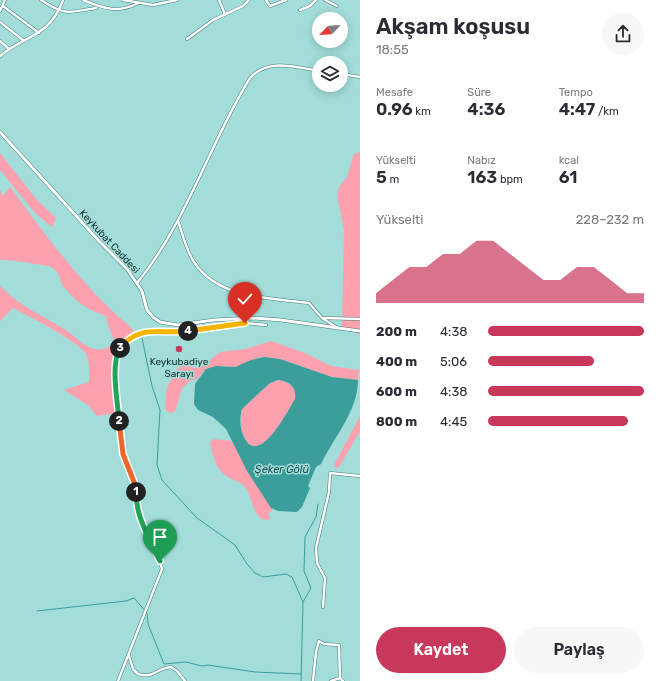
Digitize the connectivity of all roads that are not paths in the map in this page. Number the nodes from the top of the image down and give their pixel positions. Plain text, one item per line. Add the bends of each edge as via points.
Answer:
1 (6, 0) edge
2 (41, 0) edge
3 (63, 0) edge
4 (83, 0) edge
5 (123, 0) edge
6 (177, 0) edge
7 (219, 0) edge
8 (249, 0) edge
9 (266, 0) edge
10 (286, 0) edge
11 (316, 0) edge
12 (325, 0) edge
13 (138, 3) junction
14 (3, 6) junction
15 (337, 6) dead end
16 (96, 8) dead end
17 (300, 10) dead end
18 (58, 11) junction
19 (0, 12) edge
20 (225, 14) junction
21 (0, 22) edge
22 (39, 33) junction
23 (187, 39) dead end
24 (0, 41) edge
25 (24, 41) junction
26 (9, 49) junction
27 (0, 56) edge
28 (312, 70) edge
29 (348, 75) edge
30 (360, 77) edge
31 (0, 132) edge
32 (178, 221) junction
33 (138, 283) junction
34 (322, 318) junction
35 (360, 319) edge
36 (266, 324) dead end
37 (339, 329) junction
38 (360, 331) edge
39 (360, 476) edge
40 (323, 607) dead end
41 (129, 655) junction
42 (340, 678) junction
43 (118, 681) edge
44 (185, 681) edge
45 (313, 681) edge
46 (331, 681) edge
47 (343, 681) edge

1 - 14 street
2 - 18 street
3 - 18 street
4 - 13 street via 112,10 124,9
5 - 13 street
6 - 13 street via 156,5
7 - 20 street
8 - 20 street via 242,7
9 - 10 street via 270,6
11 - 17 street
12 - 15 street
14 - 19 street
14 - 22 street
16 - 18 street via 64,13
18 - 22 street
20 - 23 street
21 - 25 street
22 - 25 street
24 - 26 street
25 - 26 street
26 - 27 street
28 - 32 street via 276,65 263,68 252,76 244,87
29 - 30 street
31 - 33 street, Keykubat Caddesi
32 - 33 street via 154,262
32 - 34 street via 193,261 213,280 231,290 250,296 309,303
33 - 37 street, Keykubat Caddesi via 147,310 153,317 165,323 178,325 253,318
34 - 35 street
34 - 37 street
36 - 41 street via 245,323 178,332 158,330 140,333 129,339 118,351 116,383 122,450 135,485 139,517 162,568
37 - 38 street, Keykubat Caddesi
39 - 40 street via 330,473 329,492 316,548 317,563 325,578
41 - 43 street
41 - 44 street via 133,669 138,674 152,675 171,667
42 - 45 street via 339,644 324,644 320,641 316,652
42 - 46 street
42 - 47 street

